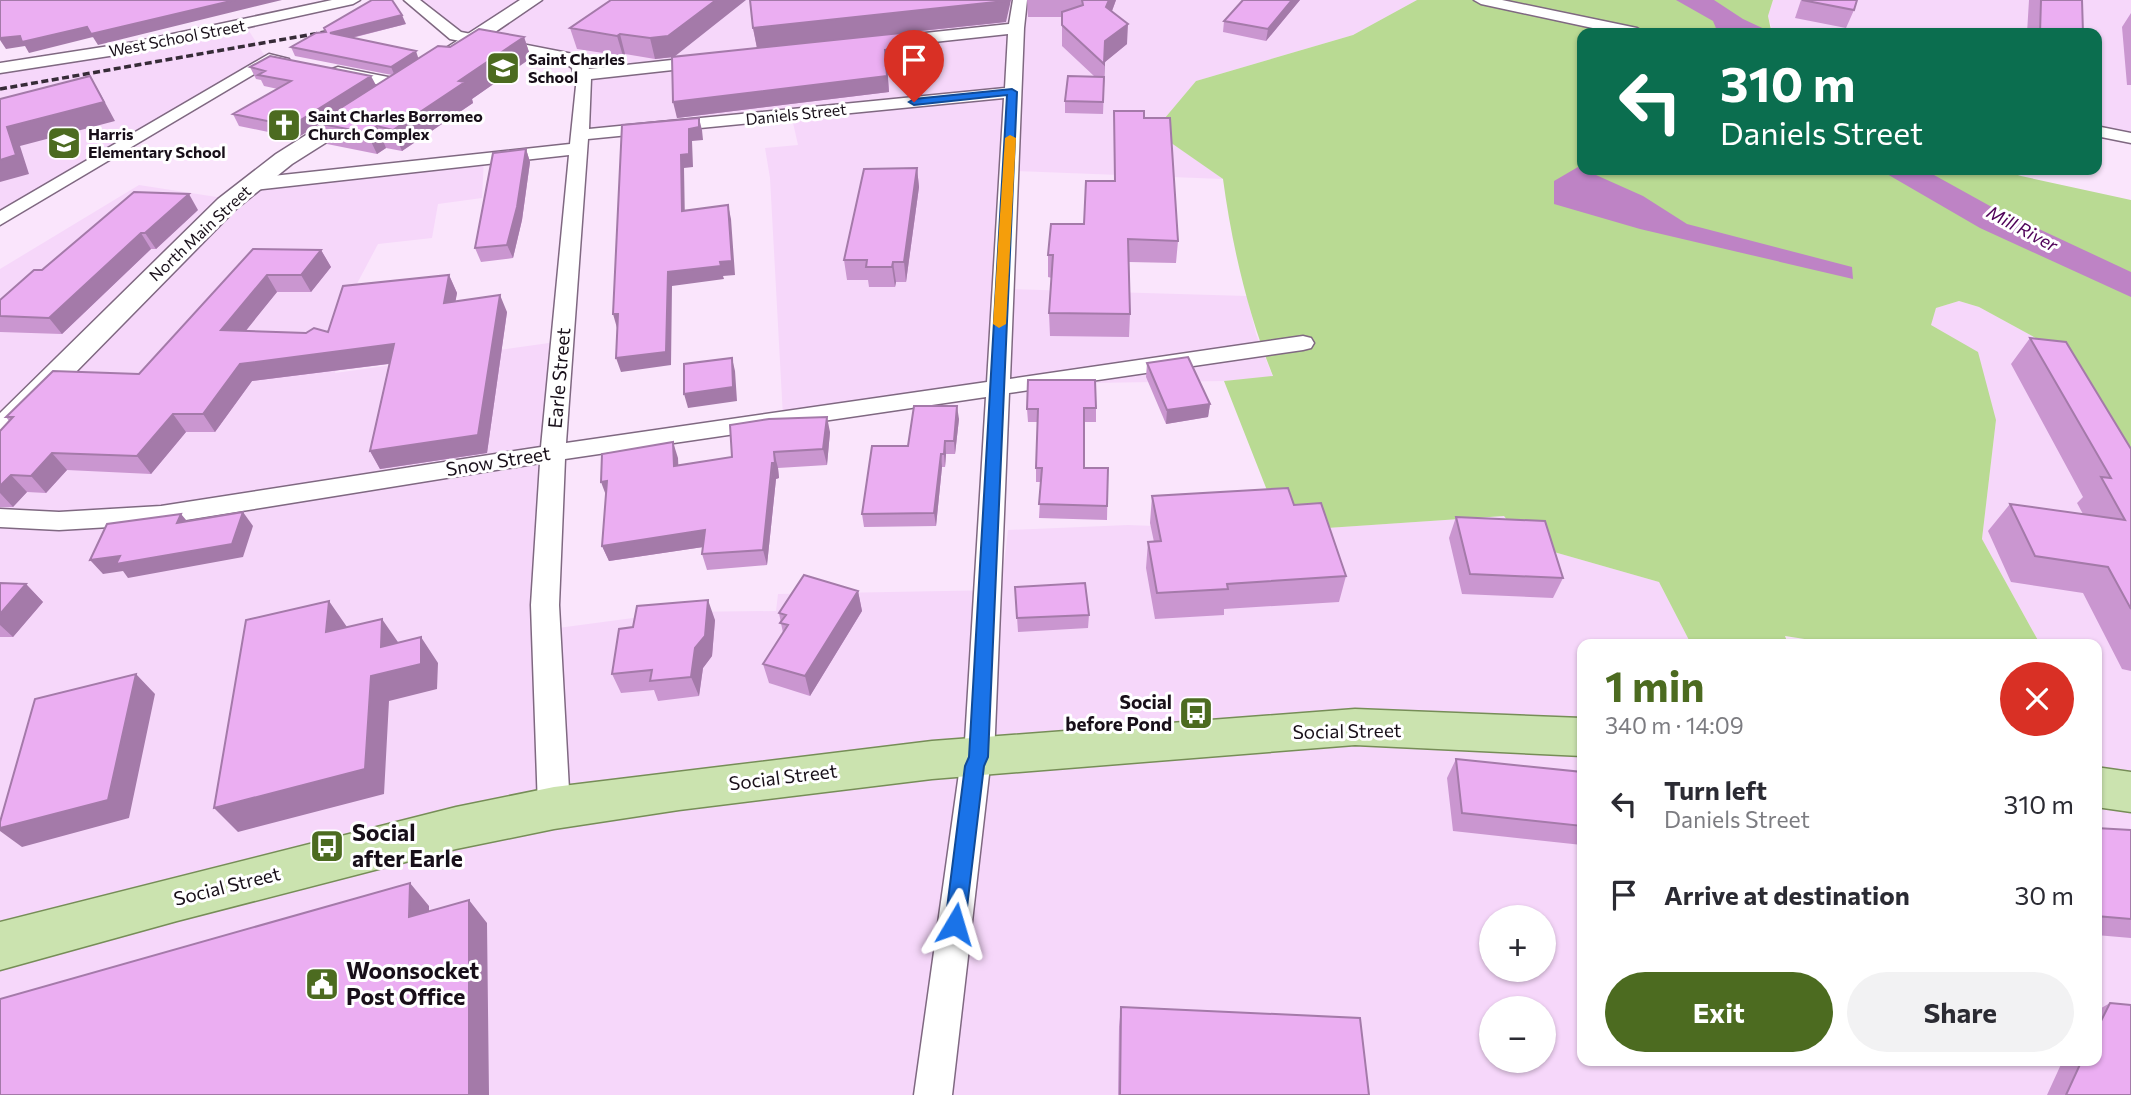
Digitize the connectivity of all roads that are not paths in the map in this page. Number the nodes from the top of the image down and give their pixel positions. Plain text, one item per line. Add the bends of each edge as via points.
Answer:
1 (353, 0) edge
2 (411, 0) edge
3 (533, 0) edge
4 (1020, 0) edge
5 (1482, 0) edge
6 (1614, 28) edge
7 (1016, 29) junction
8 (473, 40) junction
9 (853, 46) edge
10 (730, 58) edge
11 (270, 59) joint
12 (296, 64) edge
13 (0, 68) edge
14 (323, 69) edge
15 (582, 75) junction
16 (403, 85) junction
17 (1012, 92) junction
18 (2102, 132) edge
19 (2131, 138) edge
20 (578, 142) junction
21 (253, 184) junction
22 (0, 219) edge
23 (1303, 343) dead end
24 (996, 389) junction
25 (0, 431) edge
26 (553, 453) junction
27 (0, 517) edge
28 (1577, 737) edge
29 (979, 757) junction
30 (2102, 787) edge
31 (2131, 792) edge
32 (554, 808) junction
33 (0, 946) edge
34 (933, 1095) edge

1 - 13 street, West School Street via 135,47
2 - 8 street via 456,36
3 - 8 street, North Main Street
4 - 7 street
5 - 6 street
7 - 9 street
7 - 17 street
8 - 15 street via 567,57 580,66
8 - 16 street, North Main Street
10 - 15 street
11 - 12 street
11 - 22 street
14 - 16 street
15 - 20 street, Earle Street
16 - 21 street, North Main Street via 284,159
17 - 20 street, Daniels Street
17 - 24 street
18 - 19 street
20 - 21 street, Daniels Street
20 - 26 street, Earle Street
21 - 25 street, North Main Street via 195,234
23 - 24 street, Snow Street
24 - 26 street, Snow Street
24 - 29 street
26 - 27 street, Snow Street via 161,515 59,521
26 - 32 street, Earle Street via 545,605
28 - 29 main road, Social Street via 1355,727
29 - 32 main road, Social Street
29 - 34 street
30 - 31 main road
32 - 33 main road, Social Street via 243,881

